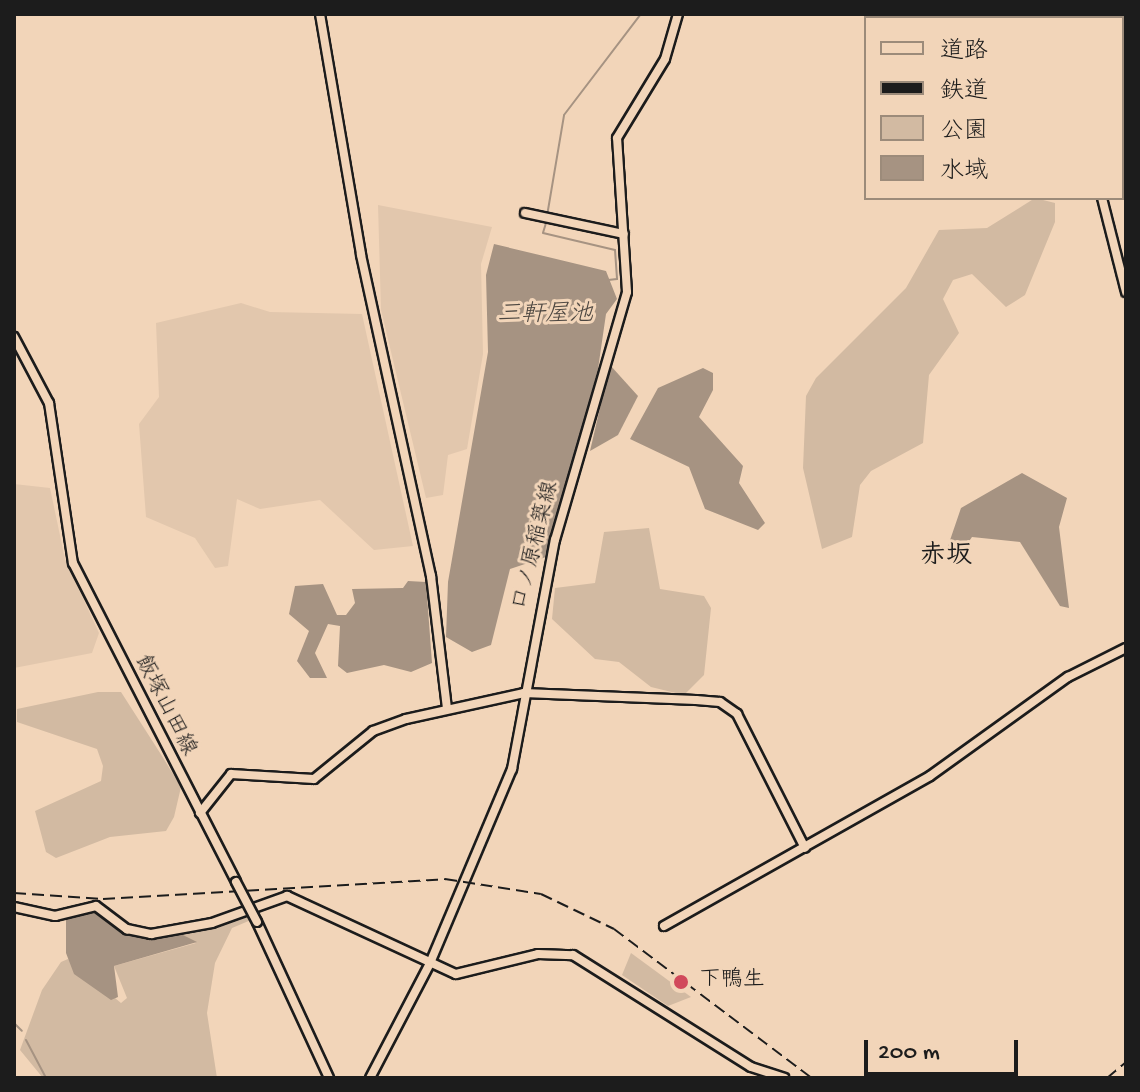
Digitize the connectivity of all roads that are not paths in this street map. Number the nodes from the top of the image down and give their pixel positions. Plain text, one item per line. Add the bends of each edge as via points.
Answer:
1 (320, 14) edge
2 (678, 14) edge
3 (1103, 200) edge
4 (525, 213) dead end
5 (624, 234) junction
6 (1126, 292) edge
7 (14, 337) edge
8 (1126, 648) edge
9 (524, 693) junction
10 (447, 709) junction
11 (200, 813) junction
12 (805, 848) junction
13 (14, 907) edge
14 (664, 926) dead end
15 (429, 964) junction
16 (329, 1078) edge
17 (370, 1078) edge
18 (784, 1078) edge

1 - 10 street via 361,255 431,576
2 - 5 street, 口ノ原稲築線 via 665,59 617,138
3 - 6 street
4 - 5 street
5 - 9 street, 口ノ原稲築線 via 627,292 555,540
7 - 11 street, 飯塚山田線 via 49,403 73,563
8 - 12 street via 1068,677 930,776
9 - 10 street
9 - 12 street via 727,706
9 - 15 street, 口ノ原稲築線 via 512,769
10 - 11 street via 385,724 314,779 231,774
11 - 16 street, 飯塚山田線, bridge
12 - 14 street
13 - 15 street via 55,916 96,906 127,929 151,934 212,923 287,896
15 - 17 street, 口ノ原稲築線
15 - 18 street via 470,975 538,954 573,955 751,1067

